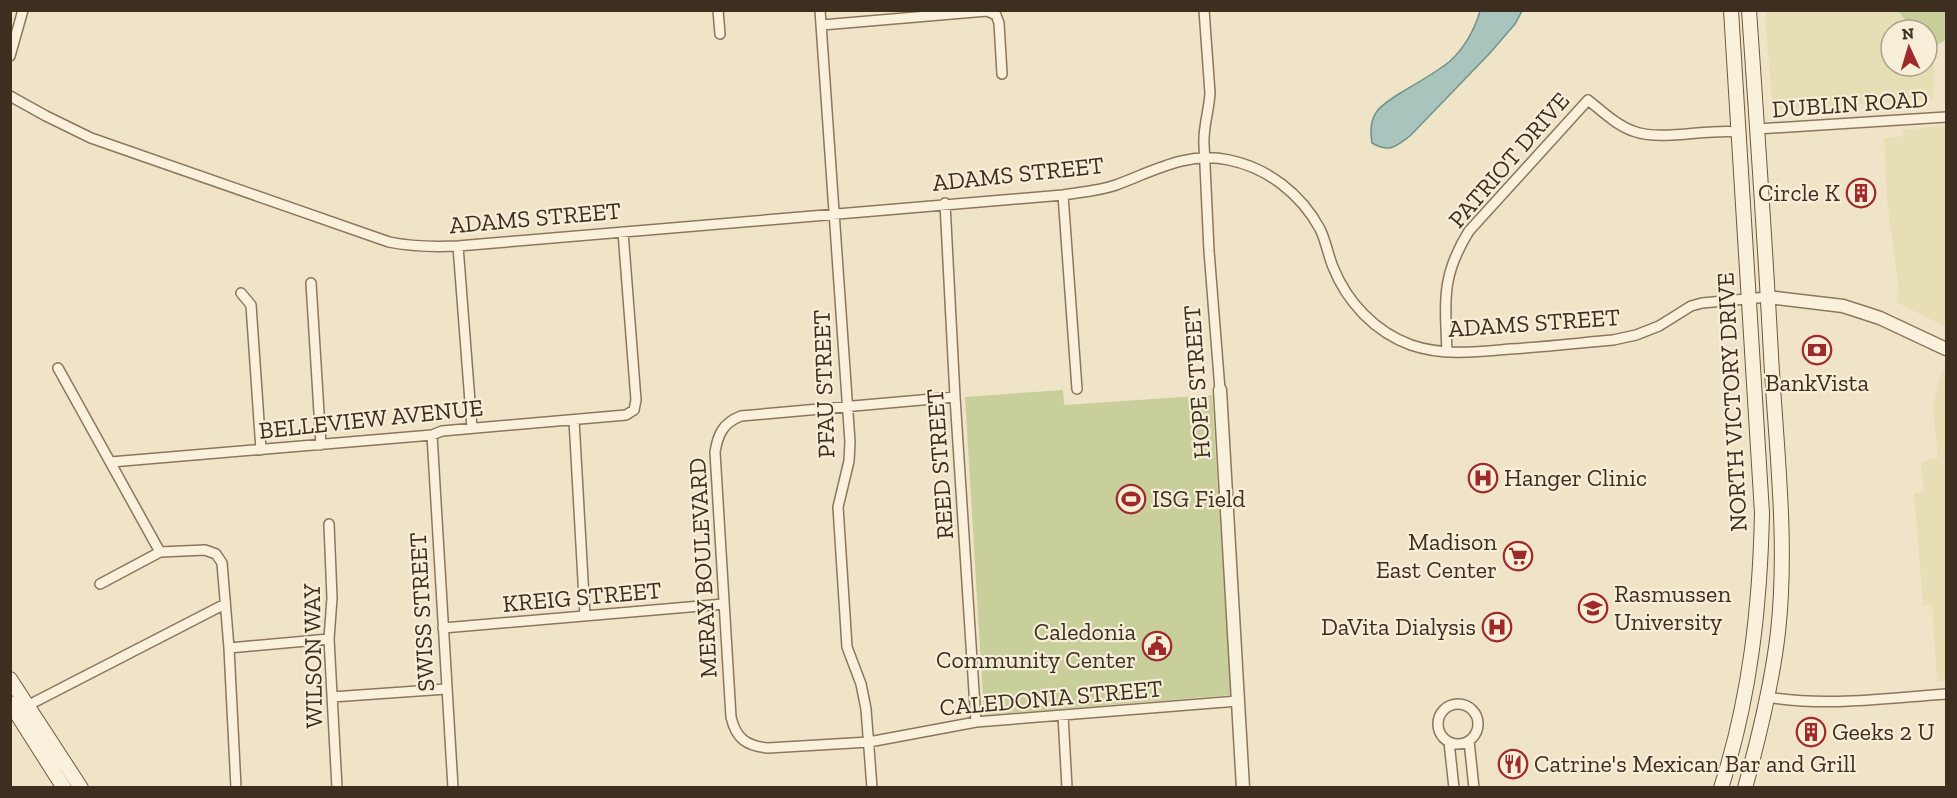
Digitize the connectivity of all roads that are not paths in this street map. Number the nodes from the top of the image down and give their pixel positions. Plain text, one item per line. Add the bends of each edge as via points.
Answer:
1 (23, 10) edge
2 (718, 10) edge
3 (820, 10) edge
4 (1204, 10) edge
5 (1731, 10) edge
6 (1749, 10) edge
7 (822, 25) junction
8 (720, 34) dead end
9 (10, 56) edge
10 (1002, 74) dead end
11 (10, 96) edge
12 (1588, 100) joint
13 (1947, 117) edge
14 (1756, 129) junction
15 (1739, 132) junction
16 (1205, 157) junction
17 (1063, 195) junction
18 (945, 203) junction
19 (834, 213) junction
20 (624, 232) junction
21 (458, 246) junction
22 (311, 283) dead end
23 (241, 293) dead end
24 (1768, 297) junction
25 (1749, 299) junction
26 (1947, 349) edge
27 (1447, 352) junction
28 (58, 368) dead end
29 (1077, 389) dead end
30 (1220, 390) joint
31 (955, 397) junction
32 (849, 405) junction
33 (574, 420) junction
34 (472, 428) junction
35 (432, 435) junction
36 (321, 445) junction
37 (261, 450) junction
38 (111, 462) junction
39 (328, 524) dead end
40 (160, 552) junction
41 (1760, 564) junction
42 (100, 584) dead end
43 (225, 604) junction
44 (724, 604) junction
45 (585, 616) junction
46 (443, 628) junction
47 (329, 639) junction
48 (229, 648) junction
49 (1775, 652) junction
50 (10, 678) edge
51 (446, 689) junction
52 (1947, 694) edge
53 (332, 697) junction
54 (1767, 697) junction
55 (1238, 701) junction
56 (18, 707) edge
57 (1063, 715) junction
58 (976, 722) junction
59 (1469, 741) junction
60 (869, 742) junction
61 (1449, 742) junction
62 (1758, 743) junction
63 (64, 788) edge
64 (81, 788) edge
65 (236, 788) edge
66 (337, 788) edge
67 (453, 788) edge
68 (872, 788) edge
69 (1067, 788) edge
70 (1244, 788) edge
71 (1454, 788) edge
72 (1474, 788) edge
73 (1721, 788) edge
74 (1745, 788) edge
75 (1752, 788) edge

1 - 9 street
2 - 8 street
3 - 7 street, PFAU STREET
4 - 16 street, HOPE STREET via 1210,93 1203,131
5 - 15 main road, NORTH VICTORY DRIVE
6 - 14 main road, NORTH VICTORY DRIVE
7 - 10 street via 987,11 996,15 999,23
7 - 19 street, PFAU STREET
11 - 21 street, ADAMS STREET via 91,138 389,242 425,248
12 - 15 street, DUBLIN ROAD via 1634,132
12 - 27 street, PATRIOT DRIVE via 1469,231 1456,251 1445,301
13 - 14 street, DUBLIN ROAD
14 - 24 main road, NORTH VICTORY DRIVE
15 - 25 main road, NORTH VICTORY DRIVE
16 - 17 street, ADAMS STREET via 1179,160 1093,191
16 - 27 street, ADAMS STREET via 1255,168 1280,182 1311,213 1346,292 1362,313 1379,329 1410,345
16 - 30 street, HOPE STREET
17 - 18 street, ADAMS STREET
17 - 29 street
18 - 19 street, ADAMS STREET
18 - 31 street, REED STREET
19 - 20 street, ADAMS STREET
19 - 32 street, PFAU STREET
20 - 21 street, ADAMS STREET
20 - 33 street, BELLEVIEW AVENUE via 634,410 626,415
21 - 34 street
22 - 36 street
23 - 37 street via 251,305
24 - 25 street, ADAMS STREET
24 - 26 street, ADAMS STREET via 1843,306 1880,318
24 - 49 main road, NORTH VICTORY DRIVE via 1782,571
25 - 27 street, ADAMS STREET via 1691,306 1659,326 1613,340
25 - 41 main road, NORTH VICTORY DRIVE via 1762,513
28 - 38 street
30 - 55 street, HOPE STREET
31 - 32 street, MERAY BOULEVARD
31 - 58 street, REED STREET
32 - 44 street, MERAY BOULEVARD via 741,416 728,422 715,452
32 - 60 street, PFAU STREET via 849,460 838,507 848,647 861,684
33 - 34 street, BELLEVIEW AVENUE
33 - 45 street
34 - 35 street, BELLEVIEW AVENUE
35 - 36 street, BELLEVIEW AVENUE
35 - 46 street, SWISS STREET
36 - 37 street, BELLEVIEW AVENUE
37 - 38 street, BELLEVIEW AVENUE
38 - 40 street
39 - 47 street, WILSON WAY via 332,598
40 - 42 street
40 - 43 street via 205,550 216,554 222,563
41 - 49 main road via 1767,566 1775,580
41 - 73 main road, NORTH VICTORY DRIVE via 1749,678
43 - 48 street
43 - 56 street
44 - 45 street, KREIG STREET
44 - 60 street, MERAY BOULEVARD via 731,717 743,740 754,747 768,748
45 - 46 street, KREIG STREET
46 - 51 street, SWISS STREET
47 - 48 street
47 - 53 street, WILSON WAY
48 - 65 street
49 - 54 main road, NORTH VICTORY DRIVE
50 - 56 main road
51 - 53 street
51 - 67 street, SWISS STREET
52 - 54 street via 1820,702
53 - 66 street, WILSON WAY
54 - 62 main road, NORTH VICTORY DRIVE
55 - 57 street, CALEDONIA STREET
55 - 70 street, HOPE STREET
56 - 63 main road
56 - 64 main road
57 - 58 street, CALEDONIA STREET
57 - 69 street
58 - 60 street, CALEDONIA STREET
59 - 61 street
59 - 61 street via 1478,727 1476,715 1468,706 1455,704 1444,708 1438,719 1438,730
59 - 72 street
60 - 68 street, PFAU STREET
61 - 71 street
62 - 74 main road, NORTH VICTORY DRIVE
62 - 75 main road

